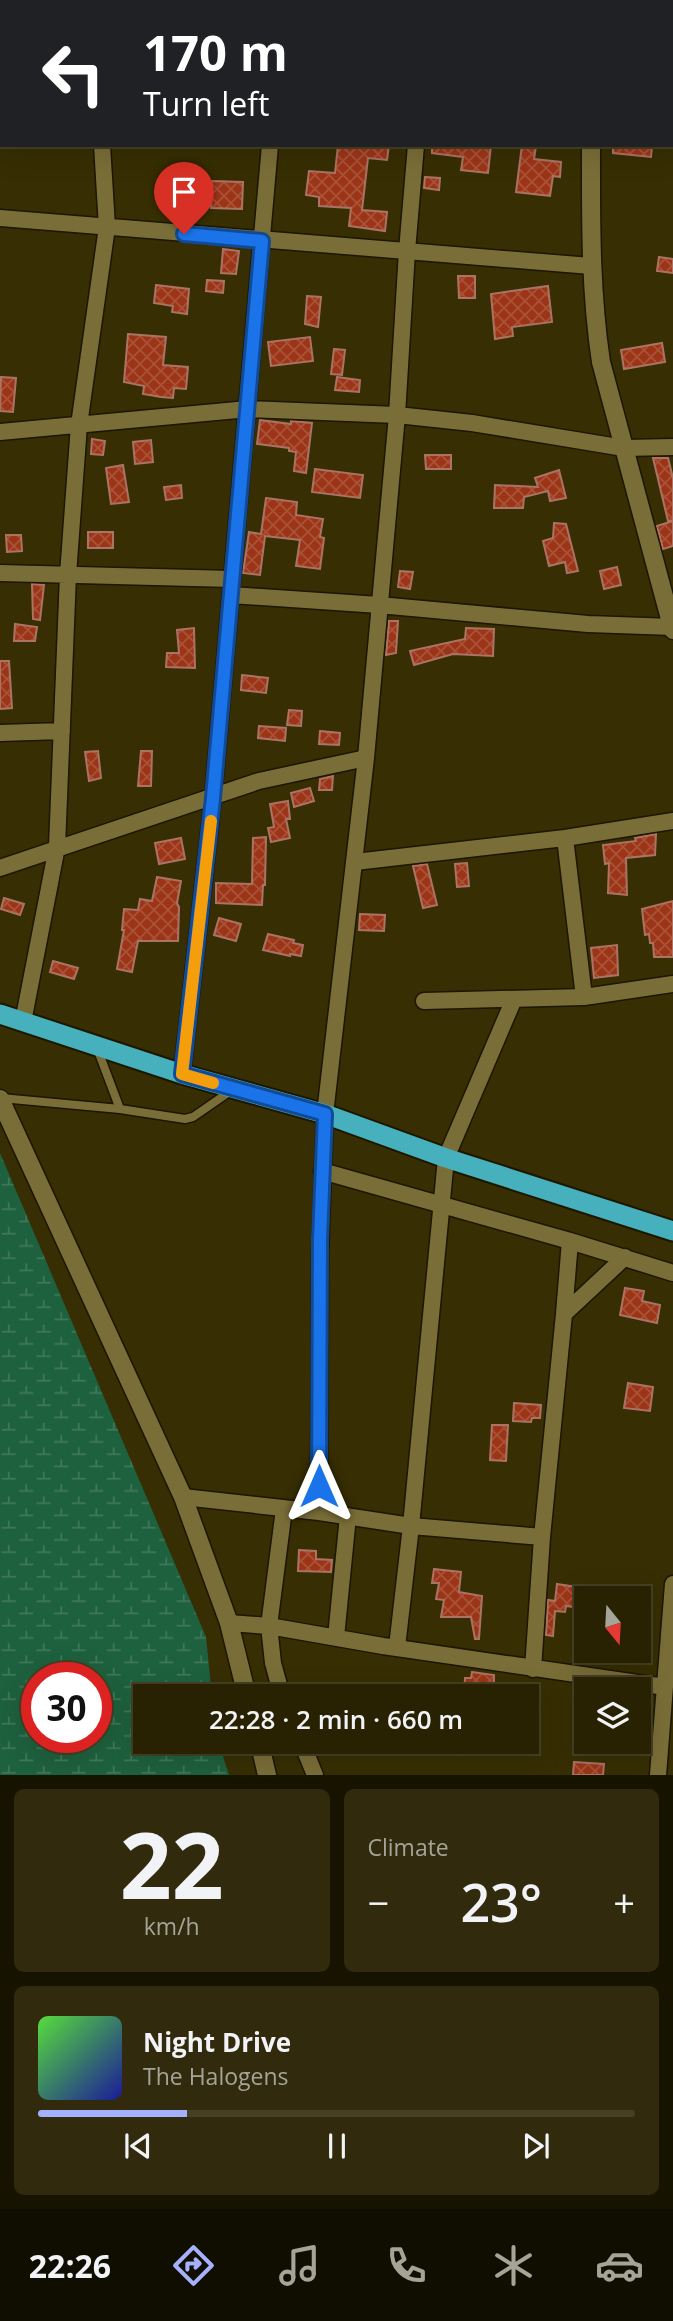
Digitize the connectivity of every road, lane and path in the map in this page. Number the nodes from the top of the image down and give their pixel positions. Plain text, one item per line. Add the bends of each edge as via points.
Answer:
1 (102, 147) edge
2 (270, 147) edge
3 (416, 147) edge
4 (591, 147) edge
5 (0, 218) edge
6 (107, 228) junction
7 (262, 241) junction
8 (407, 251) junction
9 (591, 266) junction
10 (248, 409) junction
11 (397, 415) junction
12 (79, 425) junction
13 (0, 432) edge
14 (673, 447) edge
15 (624, 448) junction
16 (0, 573) edge
17 (68, 575) junction
18 (231, 587) junction
19 (379, 605) junction
20 (673, 628) edge
21 (62, 731) junction
22 (0, 733) edge
23 (366, 758) junction
24 (213, 798) junction
25 (673, 821) edge
26 (565, 838) junction
27 (57, 847) junction
28 (355, 862) junction
29 (0, 868) edge
30 (673, 984) edge
31 (584, 997) junction
32 (514, 999) junction
33 (424, 1001) dead end
34 (0, 1014) edge
35 (23, 1022) junction
36 (97, 1046) junction
37 (182, 1074) junction
38 (234, 1089) junction
39 (0, 1099) edge
40 (120, 1109) junction
41 (325, 1114) junction
42 (446, 1158) junction
43 (322, 1171) junction
44 (442, 1204) junction
45 (673, 1231) edge
46 (570, 1241) junction
47 (625, 1257) junction
48 (673, 1273) edge
49 (564, 1314) junction
50 (183, 1496) junction
51 (284, 1509) junction
52 (319, 1512) junction
53 (348, 1516) junction
54 (411, 1526) junction
55 (542, 1537) junction
56 (673, 1584) edge
57 (229, 1623) junction
58 (269, 1626) junction
59 (336, 1637) junction
60 (397, 1647) junction
61 (533, 1669) junction
62 (244, 1684) edge
63 (279, 1684) edge
64 (665, 1687) junction
65 (261, 1754) edge
66 (307, 1754) edge
67 (664, 1769) edge
68 (267, 1775) edge
69 (316, 1775) edge

1 - 6 street
2 - 7 street
3 - 8 street
4 - 9 main road
5 - 6 street
6 - 7 street
6 - 12 street
7 - 8 street
7 - 10 street
8 - 9 street
8 - 11 street
9 - 15 main road via 601,362
10 - 11 street
10 - 12 street
10 - 18 street
11 - 15 street
11 - 19 street
12 - 13 street
12 - 17 street
14 - 15 street
15 - 20 main road
16 - 17 street
17 - 18 street
17 - 21 street
18 - 19 street
18 - 24 street
19 - 20 street
19 - 23 street
21 - 22 street
21 - 27 street
23 - 24 street via 259,781
23 - 28 street
24 - 27 street
24 - 37 street
25 - 26 street
26 - 28 street
26 - 31 street
27 - 29 street
27 - 35 street
28 - 41 street
30 - 31 street
31 - 32 street
32 - 33 street
32 - 42 street
34 - 35 highway
35 - 36 highway
36 - 37 highway
36 - 40 lane
37 - 38 highway
38 - 40 lane via 185,1119
38 - 41 highway
39 - 40 lane
39 - 50 main road
41 - 42 highway
41 - 43 street
42 - 44 street
42 - 45 highway
43 - 44 street
43 - 52 street
44 - 46 street
44 - 54 street
46 - 47 street
46 - 49 street
47 - 48 street
47 - 49 street
49 - 55 street
50 - 51 street
50 - 57 main road
51 - 52 street
51 - 58 street
52 - 53 street
53 - 54 street
53 - 59 street
54 - 55 street
54 - 60 street
55 - 61 street
56 - 64 street
57 - 58 street
57 - 62 main road
58 - 59 street
58 - 63 street
59 - 60 street
60 - 61 street
61 - 64 street
64 - 67 street
65 - 68 main road
66 - 69 street

